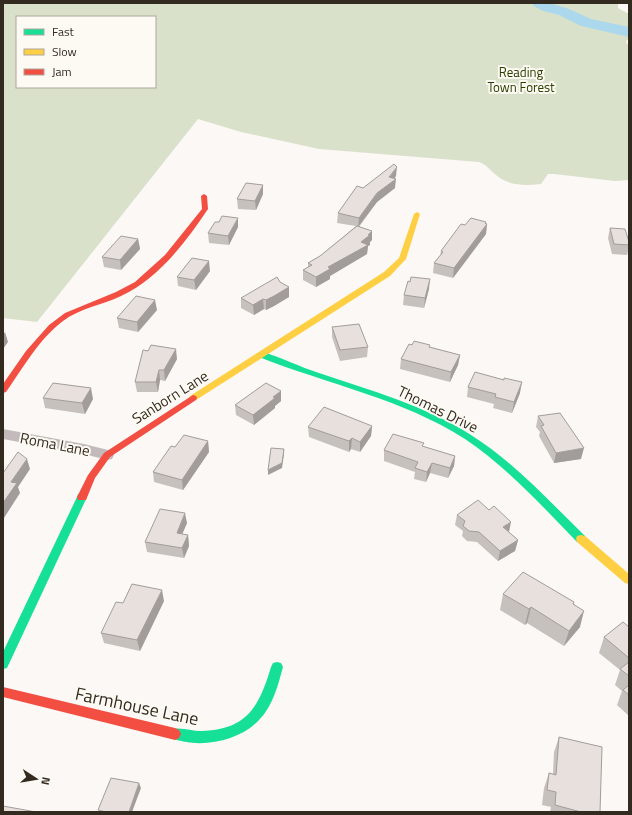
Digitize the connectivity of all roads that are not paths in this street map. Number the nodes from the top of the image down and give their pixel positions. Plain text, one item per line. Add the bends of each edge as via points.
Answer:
1 (204, 196) dead end
2 (417, 214) dead end
3 (262, 355) junction
4 (3, 390) edge
5 (3, 434) edge
6 (107, 455) junction
7 (629, 580) edge
8 (3, 664) edge
9 (277, 667) dead end
10 (3, 692) edge

1 - 4 street via 203,212 149,276 126,291 82,308 60,320
2 - 3 street, Sanborn Lane via 406,252 394,269
3 - 6 street, Sanborn Lane
3 - 7 street, Thomas Drive via 298,371 404,406 467,437 521,478 592,551
5 - 6 street, Roma Lane
6 - 8 street, Sanborn Lane via 80,498
9 - 10 street, Farmhouse Lane via 265,702 256,716 238,729 214,736 163,730

